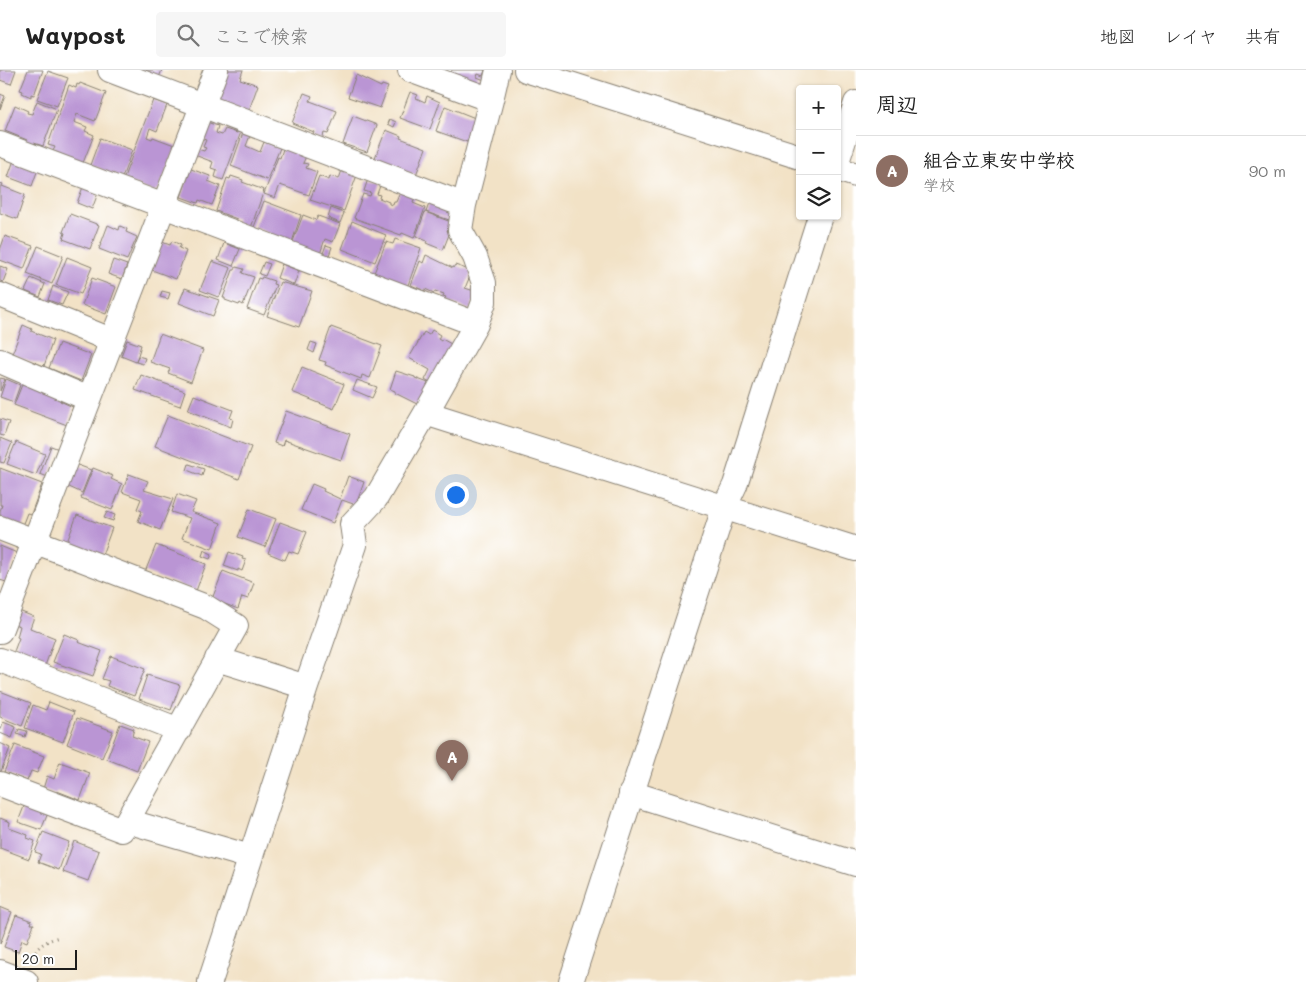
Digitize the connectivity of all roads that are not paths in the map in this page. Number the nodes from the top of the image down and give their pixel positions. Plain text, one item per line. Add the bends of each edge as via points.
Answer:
1 (110, 70) edge
2 (216, 70) edge
3 (410, 70) edge
4 (498, 70) edge
5 (526, 70) edge
6 (491, 100) junction
7 (856, 104) edge
8 (202, 105) junction
9 (0, 144) edge
10 (841, 150) edge
11 (796, 157) edge
12 (841, 171) edge
13 (856, 175) edge
14 (464, 205) junction
15 (162, 207) junction
16 (819, 220) edge
17 (0, 295) edge
18 (476, 324) junction
19 (111, 340) junction
20 (0, 361) edge
21 (89, 399) junction
22 (427, 411) junction
23 (724, 508) junction
24 (0, 528) edge
25 (34, 541) junction
26 (856, 549) edge
27 (6, 596) edge
28 (0, 631) edge
29 (217, 659) junction
30 (0, 660) edge
31 (306, 687) junction
32 (179, 730) junction
33 (0, 784) edge
34 (631, 793) junction
35 (127, 821) junction
36 (250, 857) junction
37 (856, 864) edge
38 (0, 972) edge
39 (27, 973) edge
40 (210, 982) edge
41 (571, 982) edge

1 - 8 street
2 - 8 street
3 - 6 street
4 - 6 street
5 - 11 street
6 - 14 street
7 - 10 street
8 - 14 street
8 - 15 street
9 - 15 street
12 - 13 street
14 - 18 street via 460,230 475,257 484,283 484,302
15 - 18 street
15 - 19 street
16 - 23 street via 735,485
17 - 19 street
18 - 22 street
19 - 21 street
20 - 21 street
21 - 25 street
22 - 23 street
22 - 31 street via 376,498 352,524 355,545
23 - 26 street
23 - 34 street
24 - 25 street
25 - 27 street
25 - 29 street via 206,607 236,626
27 - 28 street
29 - 31 street
29 - 32 street
30 - 32 street
31 - 36 street
32 - 35 street
33 - 35 street via 122,830
34 - 37 street
34 - 41 street
35 - 36 street
36 - 40 street
38 - 39 street

